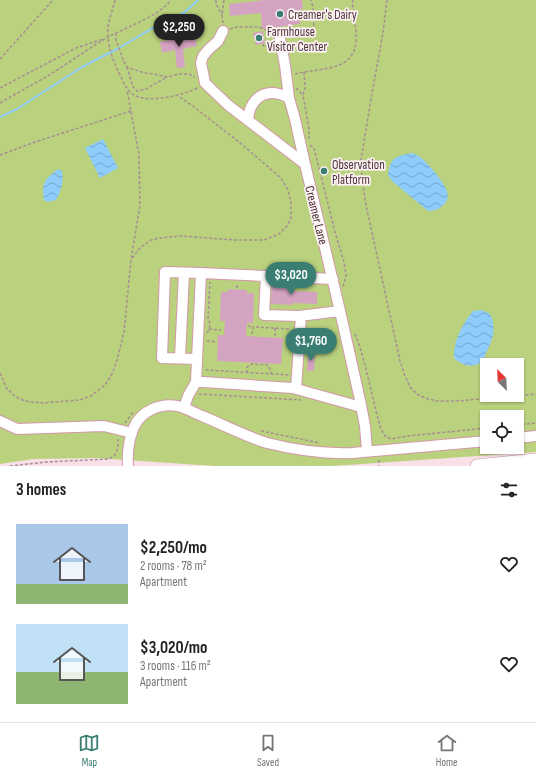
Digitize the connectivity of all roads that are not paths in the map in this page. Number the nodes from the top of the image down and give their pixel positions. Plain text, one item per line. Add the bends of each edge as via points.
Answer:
1 (223, 31) road end
2 (281, 41) road end
3 (289, 98) junction
4 (248, 119) junction
5 (305, 164) junction
6 (184, 273) junction
7 (201, 273) junction
8 (266, 276) junction
9 (333, 279) junction
10 (340, 311) junction
11 (301, 316) junction
12 (180, 358) junction
13 (198, 359) junction
14 (196, 382) junction
15 (296, 389) junction
16 (361, 407) junction
17 (184, 408) junction
18 (0, 421) edge
19 (132, 434) junction
20 (536, 436) edge
21 (524, 437) edge
22 (480, 442) edge
23 (367, 451) junction
24 (536, 460) edge
25 (128, 466) edge
26 (477, 466) edge

1 - 4 street via 218,41 203,56 201,63 206,83 228,105
2 - 3 street, Creamer Lane
3 - 4 street via 272,92 263,95 255,100
3 - 5 street, Creamer Lane
4 - 5 street
5 - 9 street, Creamer Lane
6 - 7 street
6 - 12 street
6 - 12 street via 165,272 162,358
7 - 8 street
7 - 13 street
8 - 9 street
8 - 11 street via 264,315
9 - 10 street, Creamer Lane
10 - 11 street
10 - 16 street, Creamer Lane
11 - 15 street
12 - 13 street
13 - 14 street
14 - 15 street
14 - 17 street
15 - 16 street
16 - 23 street, Creamer Lane
17 - 19 street via 158,406 138,420
17 - 23 street via 260,440 286,447 323,453
18 - 19 street via 17,429 104,426
19 - 25 street
20 - 21 street
22 - 23 street
24 - 26 main road

